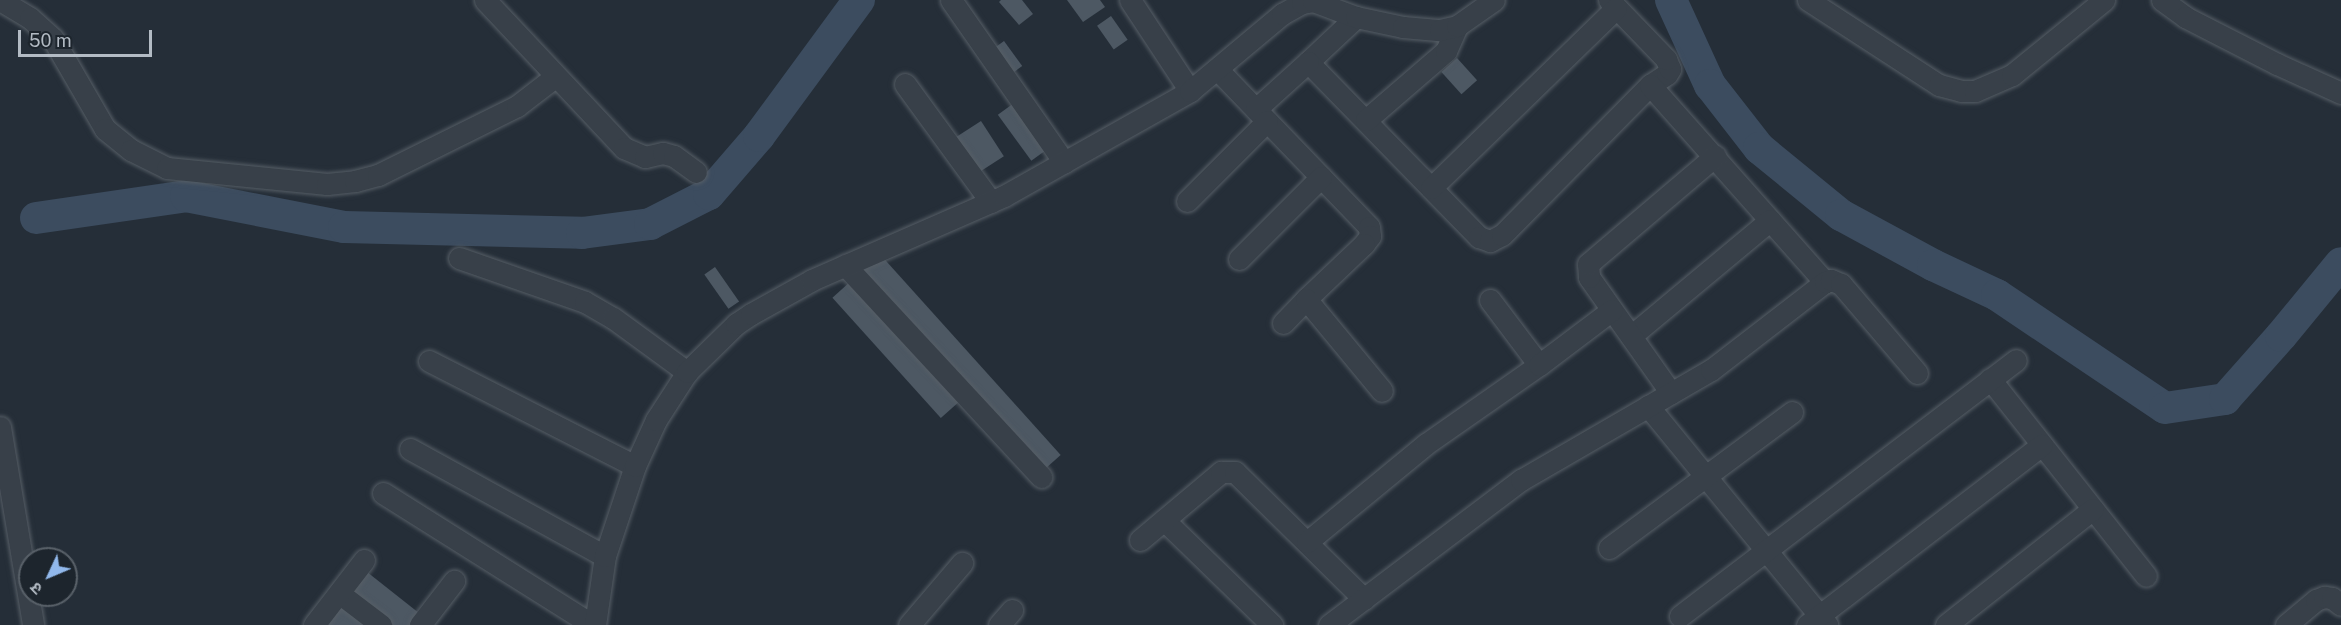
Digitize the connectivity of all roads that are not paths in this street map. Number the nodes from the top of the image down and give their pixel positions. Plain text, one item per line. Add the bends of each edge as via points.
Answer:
1 (0, 0) edge
2 (485, 0) edge
3 (951, 0) edge
4 (1130, 0) edge
5 (1313, 0) edge
6 (1494, 0) edge
7 (1808, 0) edge
8 (2104, 0) edge
9 (2162, 0) edge
10 (1612, 4) edge
11 (1356, 17) junction
12 (1457, 26) junction
13 (1308, 62) junction
14 (1217, 69) junction
15 (556, 76) junction
16 (905, 84) dead end
17 (1650, 85) junction
18 (1190, 91) junction
19 (2341, 93) edge
20 (1262, 115) junction
21 (1366, 120) junction
22 (1715, 156) junction
23 (1064, 162) junction
24 (696, 172) dead end
25 (1321, 177) junction
26 (1431, 188) junction
27 (1187, 201) dead end
28 (991, 202) junction
29 (1770, 220) junction
30 (459, 258) dead end
31 (1239, 259) dead end
32 (845, 265) junction
33 (1825, 282) junction
34 (1306, 299) junction
35 (1490, 300) dead end
36 (1612, 310) junction
37 (1283, 323) dead end
38 (1631, 336) junction
39 (2016, 360) dead end
40 (429, 361) dead end
41 (1539, 365) junction
42 (687, 372) junction
43 (1917, 373) dead end
44 (1990, 379) junction
45 (1382, 391) dead end
46 (1671, 393) junction
47 (1648, 406) junction
48 (1792, 412) dead end
49 (0, 427) edge
50 (2042, 445) junction
51 (410, 449) dead end
52 (635, 466) junction
53 (1041, 477) dead end
54 (1706, 478) junction
55 (383, 493) dead end
56 (6, 501) edge
57 (2093, 509) junction
58 (1164, 520) junction
59 (1140, 540) dead end
60 (1307, 542) junction
61 (1609, 548) dead end
62 (1766, 550) junction
63 (605, 556) junction
64 (364, 560) dead end
65 (962, 563) dead end
66 (2146, 576) dead end
67 (454, 581) dead end
68 (339, 593) junction
69 (1364, 599) junction
70 (2341, 605) edge
71 (1680, 616) dead end
72 (1818, 622) edge
73 (33, 625) edge
74 (314, 625) edge
75 (381, 625) edge
76 (420, 625) edge
77 (594, 625) edge
78 (909, 625) edge
79 (1272, 625) edge
80 (1329, 625) edge
81 (1946, 625) edge
82 (2286, 625) edge

1 - 15 street via 30,18 53,39 105,129 131,150 167,168 327,184 355,181 378,175 517,106
2 - 15 street
3 - 23 street
4 - 18 street
5 - 11 street
5 - 14 street via 1282,14
6 - 12 street
7 - 8 street via 1939,85 1975,91 2012,75
9 - 19 street via 2185,17
10 - 17 street via 1669,64 1667,74
10 - 26 street
11 - 12 street via 1425,30
11 - 13 street
12 - 21 street via 1446,51
13 - 20 street
13 - 21 street
14 - 18 street
14 - 20 street
15 - 24 street via 624,147 645,157 663,153 674,156
16 - 28 street
17 - 22 street
17 - 26 street via 1495,240 1479,237
18 - 23 street
20 - 25 street
20 - 27 street
21 - 26 street
22 - 29 street
22 - 36 street via 1588,264 1589,277
23 - 28 street
25 - 31 street
25 - 34 street via 1369,227 1370,236
28 - 32 street
29 - 33 street
29 - 38 street
30 - 42 street via 585,302
32 - 42 street via 795,288 736,324
32 - 53 street
33 - 43 street via 1841,284
33 - 46 street via 1728,358
34 - 37 street
34 - 45 street
35 - 41 street
36 - 38 street
36 - 41 street
38 - 46 street
39 - 44 street
40 - 52 street
41 - 60 street via 1426,444
42 - 52 street via 656,420
44 - 50 street
44 - 62 street
46 - 47 street
47 - 54 street
47 - 69 street via 1521,480
48 - 54 street
49 - 56 street
50 - 57 street
50 - 72 street
51 - 63 street
52 - 63 street
54 - 61 street
54 - 62 street
55 - 77 street
56 - 73 street
57 - 66 street
57 - 81 street
58 - 59 street
58 - 60 street via 1221,472 1228,471 1241,475
58 - 79 street
60 - 69 street
62 - 71 street
62 - 72 street
63 - 77 street
64 - 68 street
65 - 78 street
67 - 76 street
68 - 74 street
68 - 75 street
69 - 80 street
70 - 82 street via 2324,597

